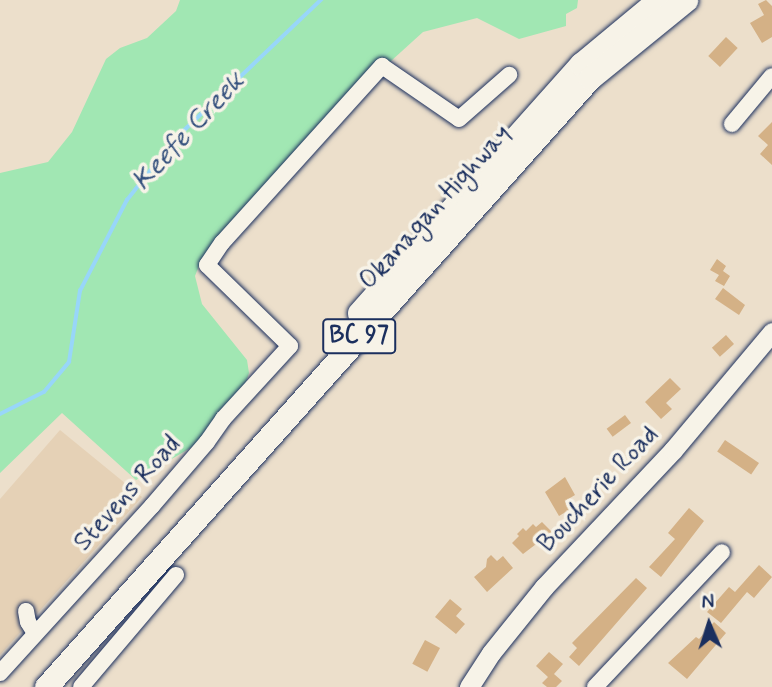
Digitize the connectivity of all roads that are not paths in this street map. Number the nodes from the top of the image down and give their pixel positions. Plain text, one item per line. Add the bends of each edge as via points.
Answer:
1 (659, 0) edge
2 (686, 0) edge
3 (509, 75) dead end
4 (772, 76) edge
5 (733, 124) dead end
6 (772, 332) edge
7 (722, 552) dead end
8 (176, 575) dead end
9 (26, 611) dead end
10 (35, 633) junction
11 (3, 664) edge
12 (29, 687) edge
13 (46, 687) edge
14 (81, 687) edge
15 (469, 687) edge
16 (595, 687) edge

1 - 12 highway, Okanagan Highway / BC 97 via 581,64
2 - 13 highway, Okanagan Highway / BC 97 via 590,78
3 - 10 street, Stevens Road via 459,119 382,66 222,243 206,265 290,346
4 - 5 street
6 - 15 main road, Boucherie Road via 673,450 544,587
7 - 16 street
8 - 14 street
9 - 10 street
10 - 11 street, Stevens Road

